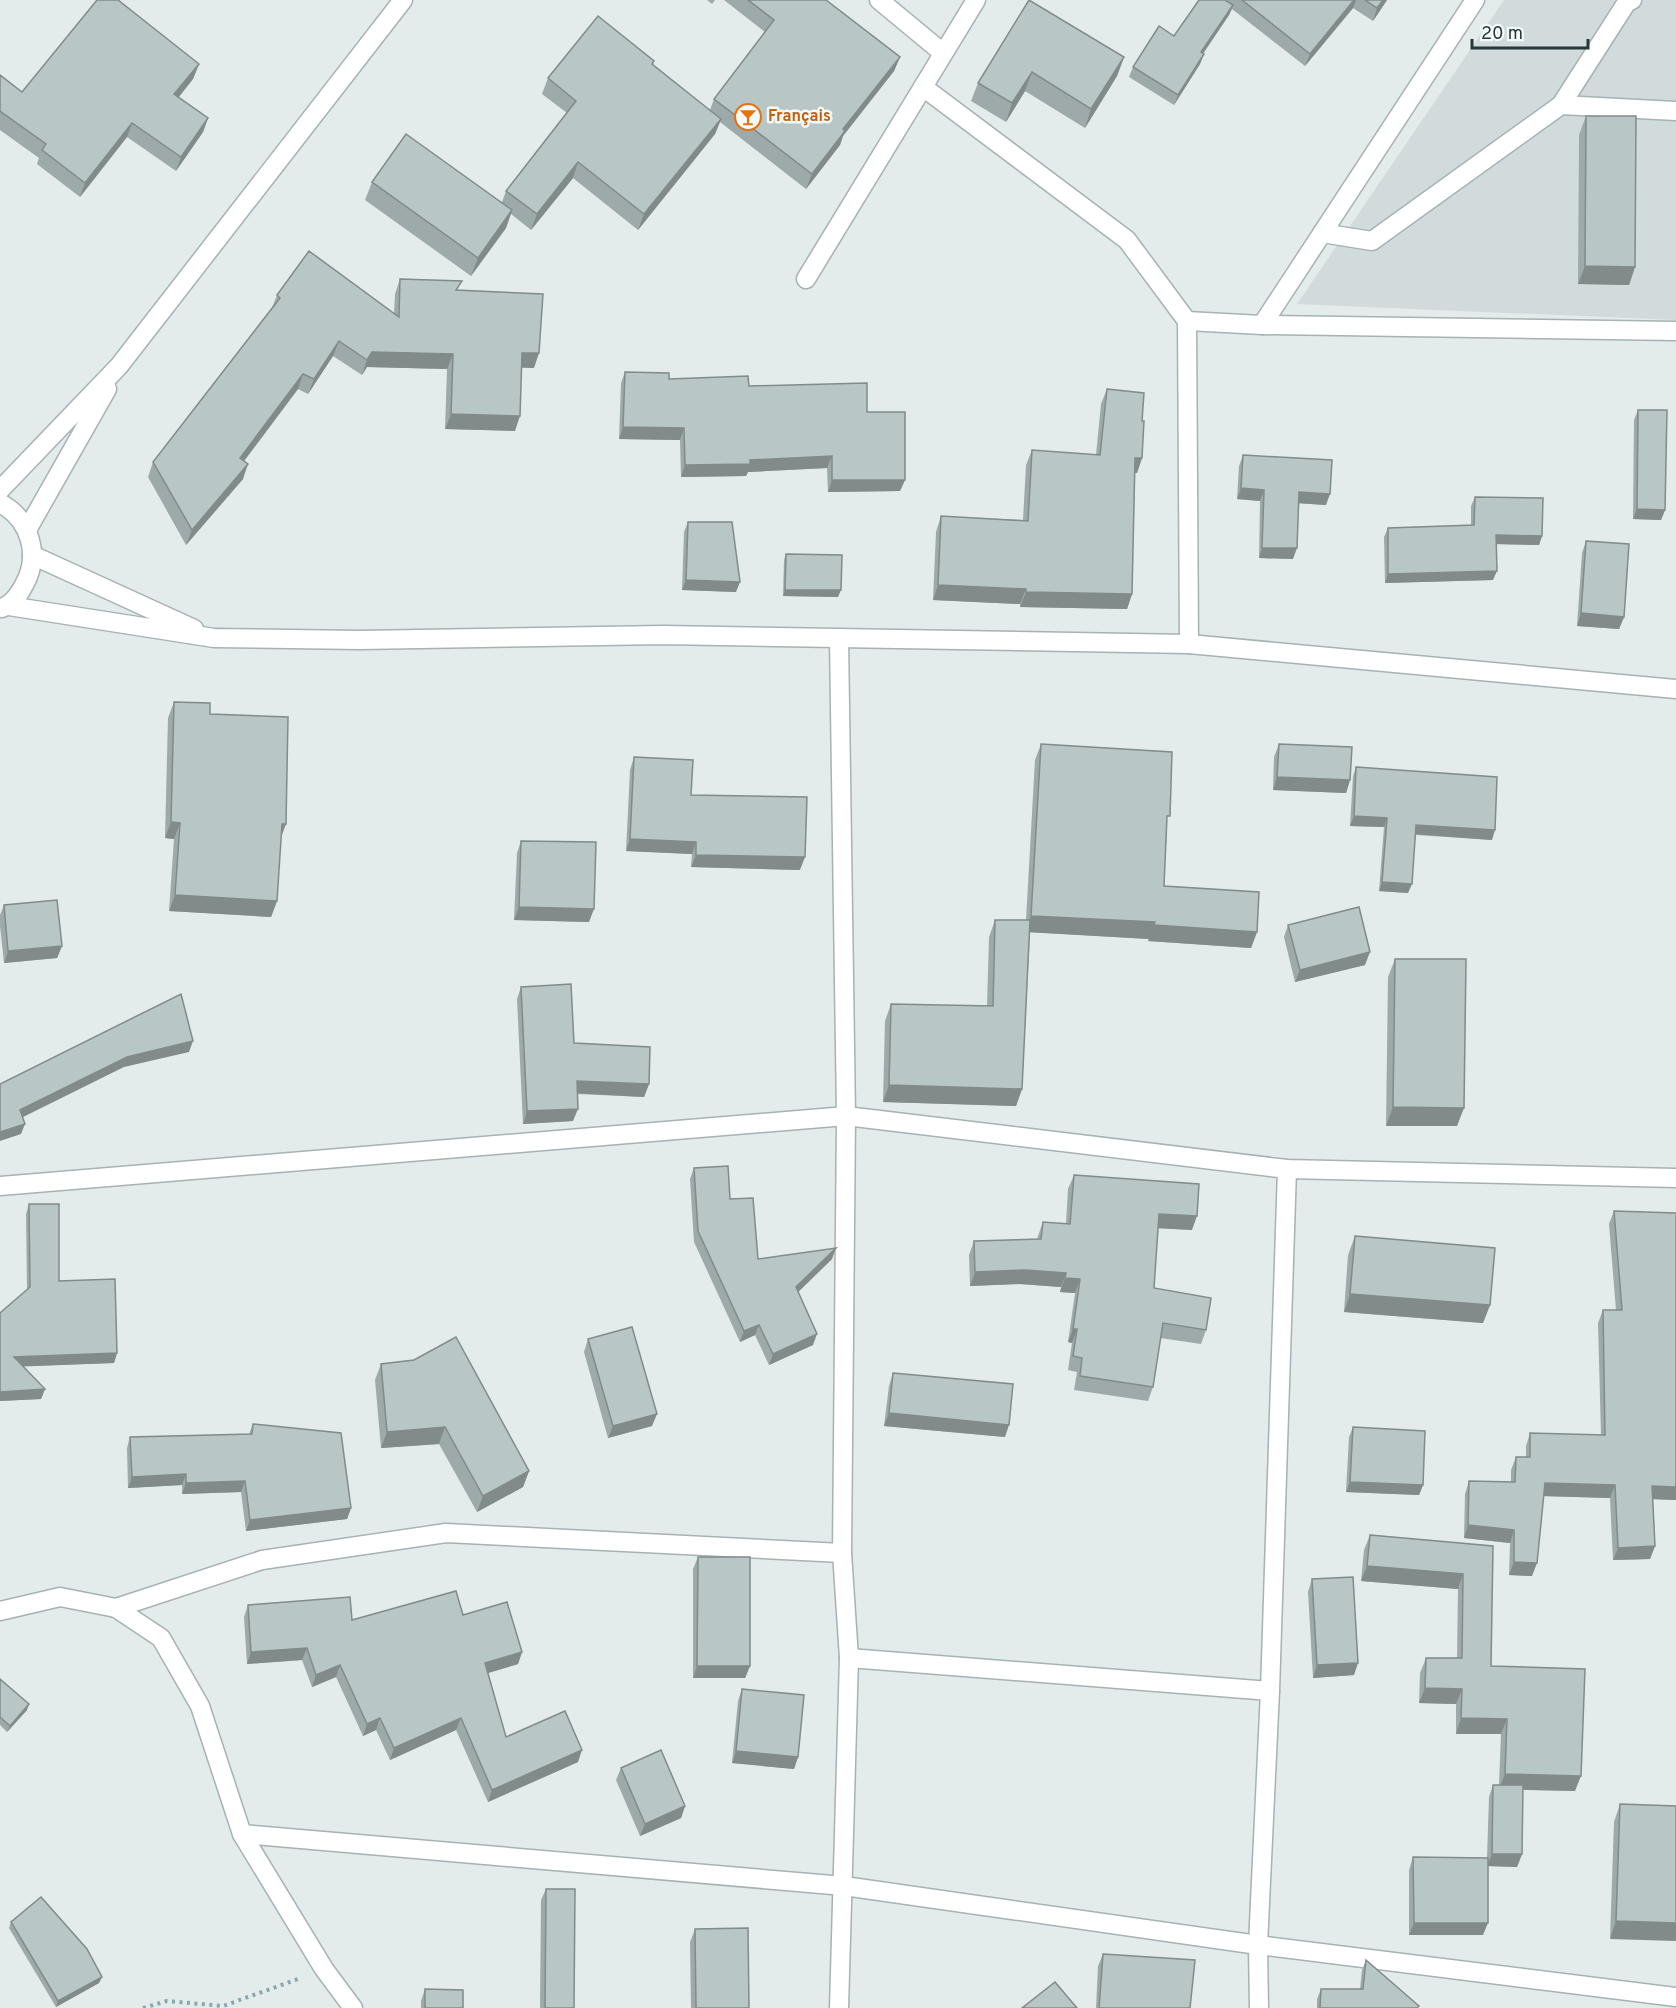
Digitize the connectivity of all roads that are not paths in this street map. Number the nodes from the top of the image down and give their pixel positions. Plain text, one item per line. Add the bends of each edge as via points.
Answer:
1 (403, 0) edge
2 (879, 0) edge
3 (976, 0) edge
4 (1475, 0) edge
5 (1632, 0) edge
6 (943, 53) junction
7 (924, 87) junction
8 (1561, 105) junction
9 (1676, 111) edge
10 (1322, 233) junction
11 (806, 279) dead end
12 (1187, 321) junction
13 (1262, 325) junction
14 (1676, 331) edge
15 (119, 366) junction
16 (0, 490) edge
17 (0, 503) edge
18 (27, 530) junction
19 (32, 555) junction
20 (4, 607) edge
21 (214, 638) junction
22 (839, 639) junction
23 (1189, 644) junction
24 (1676, 689) edge
25 (846, 1116) junction
26 (1287, 1169) junction
27 (1676, 1178) edge
28 (0, 1186) edge
29 (842, 1553) junction
30 (116, 1608) junction
31 (0, 1611) edge
32 (849, 1658) junction
33 (1270, 1691) junction
34 (242, 1834) junction
35 (844, 1886) junction
36 (1258, 1945) junction
37 (1676, 1997) edge
38 (353, 2008) edge
39 (839, 2008) edge
40 (1259, 2008) edge

1 - 15 street
2 - 6 street
3 - 6 street
4 - 10 street
5 - 8 street via 1627,2
6 - 7 street
7 - 11 street
7 - 12 street via 1127,240
8 - 9 street
8 - 10 street via 1372,241
10 - 13 street
12 - 13 street
12 - 23 street
13 - 14 street
15 - 16 street
15 - 18 street
17 - 18 street via 17,515
18 - 19 street
19 - 20 street via 28,578
19 - 21 street
20 - 21 street
21 - 22 street via 663,635
22 - 23 street
22 - 25 street
23 - 24 street
25 - 26 street
25 - 28 street
25 - 29 street
26 - 27 street
26 - 33 street
29 - 30 street via 446,1533 262,1560
29 - 32 street
30 - 31 street via 60,1597
30 - 34 street via 161,1638 200,1706
32 - 33 street
32 - 35 street
33 - 36 street
34 - 35 street
34 - 38 street via 324,1969
35 - 36 street
35 - 39 street
36 - 37 street
36 - 40 street

